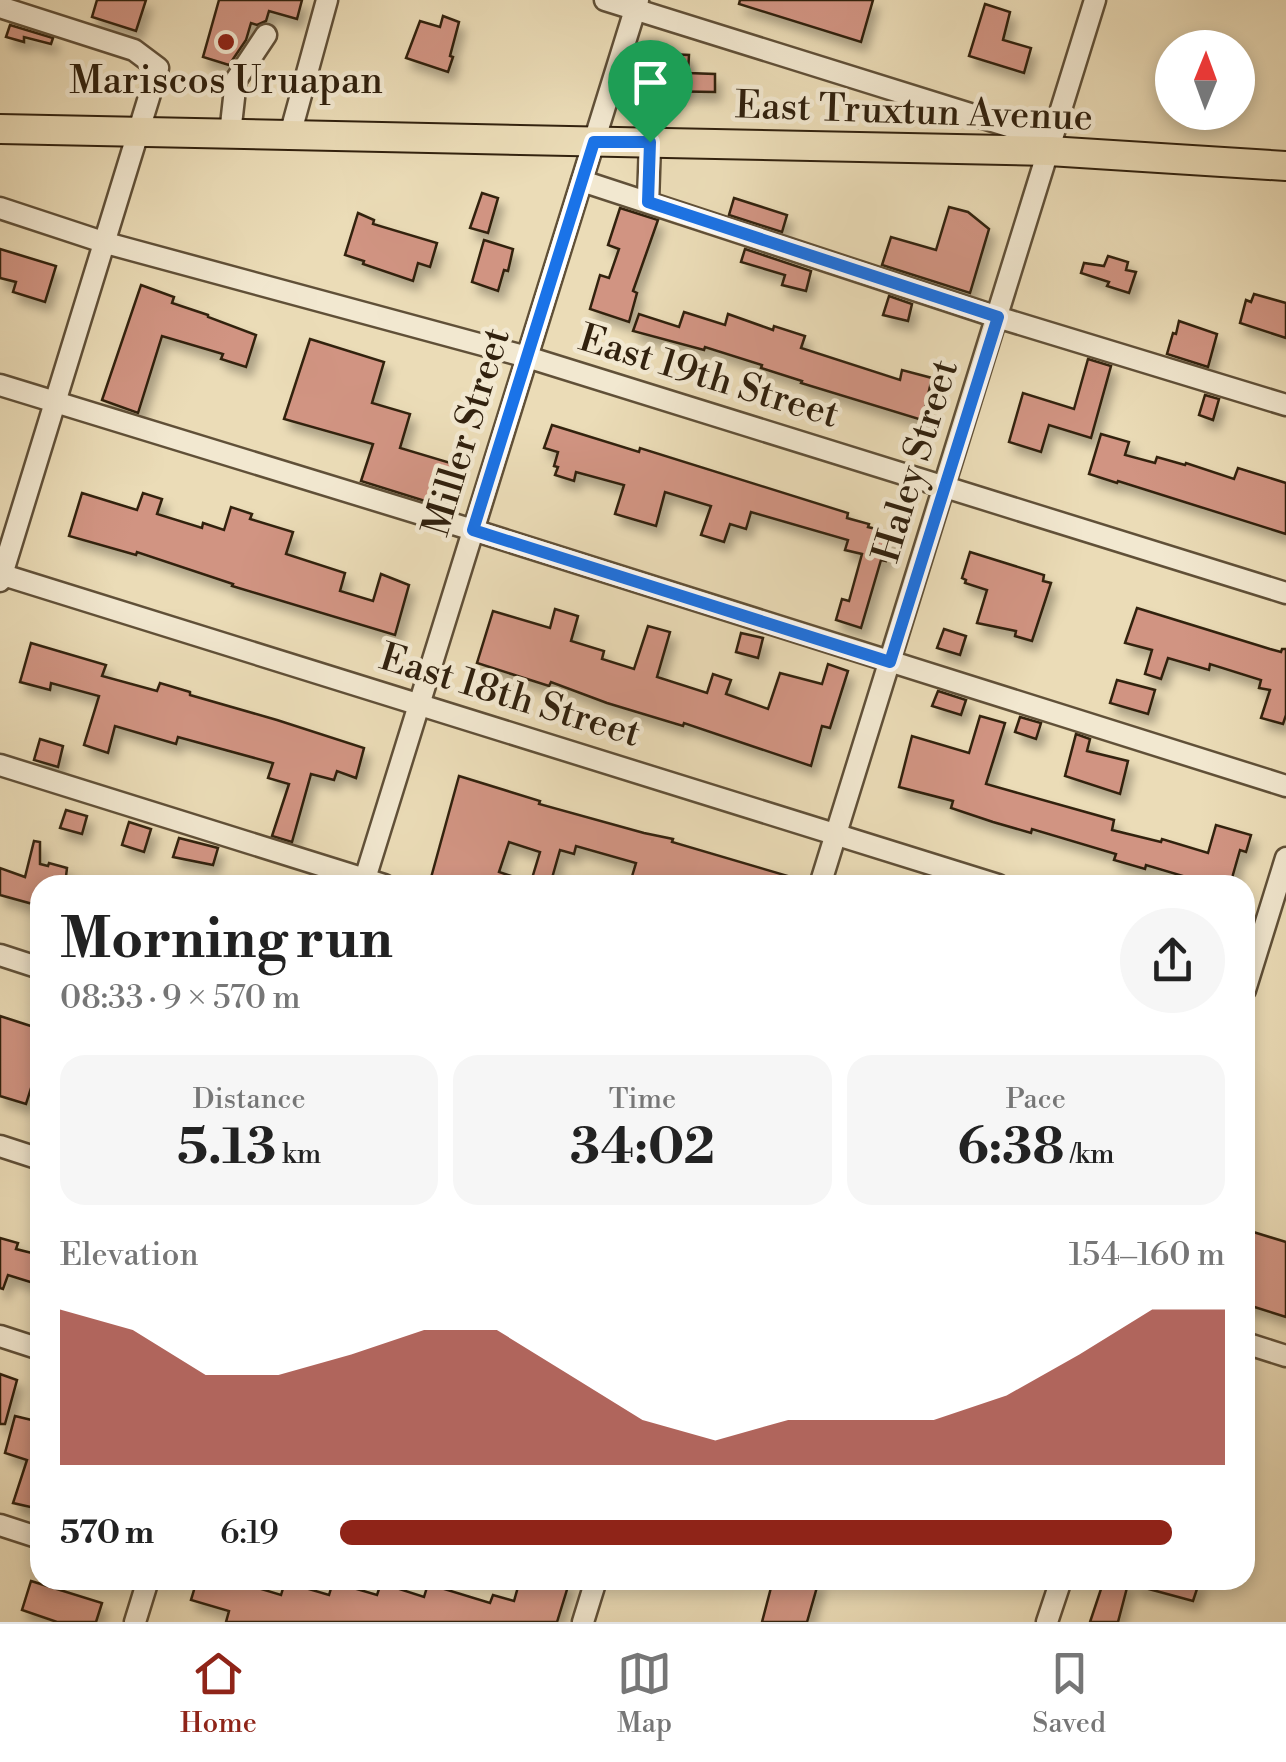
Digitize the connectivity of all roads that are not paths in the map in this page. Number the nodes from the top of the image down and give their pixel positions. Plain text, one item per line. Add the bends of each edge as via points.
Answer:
1 (327, 0) edge
2 (605, 0) edge
3 (1095, 0) edge
4 (637, 5) edge
5 (0, 6) edge
6 (266, 35) dead end
7 (0, 129) edge
8 (140, 132) junction
9 (230, 134) junction
10 (290, 135) junction
11 (594, 142) junction
12 (650, 142) junction
13 (1049, 151) junction
14 (1286, 166) edge
15 (582, 180) junction
16 (648, 202) junction
17 (0, 208) edge
18 (106, 243) junction
19 (998, 317) junction
20 (527, 357) junction
21 (0, 385) edge
22 (56, 403) junction
23 (1286, 405) edge
24 (944, 487) junction
25 (473, 530) junction
26 (1, 576) edge
27 (1286, 594) edge
28 (890, 662) junction
29 (419, 704) junction
30 (0, 765) edge
31 (1286, 786) edge
32 (836, 834) junction
33 (1286, 858) edge
34 (345, 875) edge
35 (372, 875) edge
36 (823, 875) edge
37 (966, 875) edge
38 (1255, 946) edge
39 (0, 955) edge
40 (30, 965) edge
41 (0, 1146) edge
42 (30, 1156) edge
43 (0, 1336) edge
44 (30, 1346) edge
45 (1255, 1346) edge
46 (1286, 1356) edge
47 (0, 1525) edge
48 (30, 1535) edge
49 (145, 1590) edge
50 (593, 1590) edge
51 (1057, 1590) edge
52 (135, 1622) edge
53 (583, 1622) edge
54 (1046, 1622) edge

1 - 10 street
2 - 4 street
3 - 13 street, Haley Street
4 - 11 street, Miller Street
4 - 13 street via 1031,133
5 - 8 street via 134,50 158,68
6 - 9 street via 236,80
7 - 8 main road, East Truxtun Avenue
8 - 9 main road, East Truxtun Avenue
8 - 18 street
9 - 10 main road, East Truxtun Avenue
10 - 11 main road, East Truxtun Avenue
11 - 12 main road, East Truxtun Avenue
11 - 15 street, Miller Street
12 - 13 main road, East Truxtun Avenue
12 - 16 street
13 - 14 main road, East Truxtun Avenue
13 - 19 street, Haley Street
15 - 16 street
15 - 20 street, Miller Street
16 - 19 street
17 - 18 street, East 19th Street
18 - 20 street, East 19th Street
18 - 22 street
19 - 23 street
19 - 24 street, Haley Street
20 - 24 street, East 19th Street
20 - 25 street, Miller Street
21 - 22 street
22 - 25 street
22 - 26 street
24 - 27 street, East 19th Street
24 - 28 street, Haley Street
25 - 28 street
25 - 29 street, Miller Street
26 - 29 street, East 18th Street
28 - 31 street
28 - 32 street, Haley Street
29 - 32 street, East 18th Street
29 - 35 street, Miller Street
30 - 34 street
32 - 36 street, Haley Street
32 - 37 street, East 18th Street
33 - 38 street
39 - 40 street
41 - 42 street
43 - 44 street
45 - 46 street
47 - 48 street
49 - 52 street
50 - 53 street
51 - 54 street

